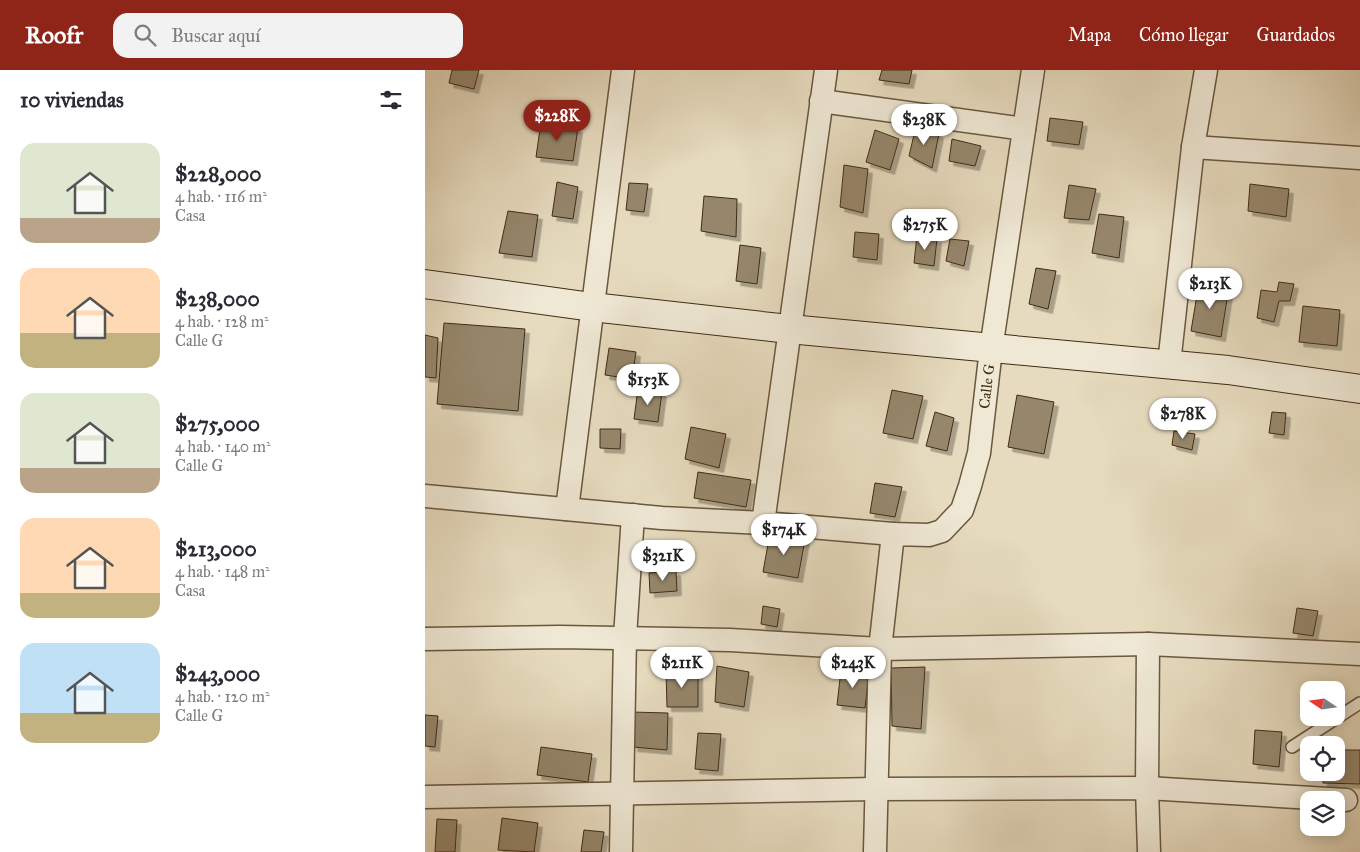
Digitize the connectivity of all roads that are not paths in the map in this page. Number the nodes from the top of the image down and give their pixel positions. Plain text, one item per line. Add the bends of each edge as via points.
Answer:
1 (623, 70) edge
2 (826, 70) edge
3 (1033, 70) edge
4 (1206, 70) edge
5 (821, 101) junction
6 (1024, 130) junction
7 (1193, 146) junction
8 (1360, 158) edge
9 (425, 284) edge
10 (592, 307) junction
11 (789, 329) junction
12 (991, 349) junction
13 (1169, 364) junction
14 (1360, 389) edge
15 (425, 496) edge
16 (567, 509) junction
17 (633, 515) junction
18 (763, 522) junction
19 (893, 534) junction
20 (625, 637) junction
21 (425, 639) edge
22 (1148, 644) junction
23 (880, 649) junction
24 (1360, 654) edge
25 (1360, 703) edge
26 (1292, 747) dead end
27 (1147, 788) junction
28 (876, 789) junction
29 (621, 794) junction
30 (425, 797) edge
31 (1346, 800) dead end
32 (621, 852) edge
33 (875, 852) edge
34 (1149, 852) edge

1 - 10 street
2 - 5 street
3 - 6 street, Calle G
4 - 7 street
5 - 6 street
5 - 11 street
6 - 12 street, Calle G
7 - 8 street
7 - 13 street
9 - 10 street
10 - 11 street
10 - 16 street
11 - 12 street
11 - 18 street
12 - 13 street
12 - 19 street, Calle G via 979,453 962,510 942,531 929,535
13 - 14 street
15 - 16 street, Calle G
16 - 17 street, Calle G
17 - 18 street, Calle G
17 - 20 street
18 - 19 street, Calle G
19 - 23 street
20 - 21 street
20 - 23 street
20 - 29 street
22 - 23 street
22 - 24 street
22 - 27 street
23 - 28 street
25 - 26 lane
27 - 28 street
27 - 31 street
27 - 34 street
28 - 29 street
28 - 33 street
29 - 30 street
29 - 32 street

